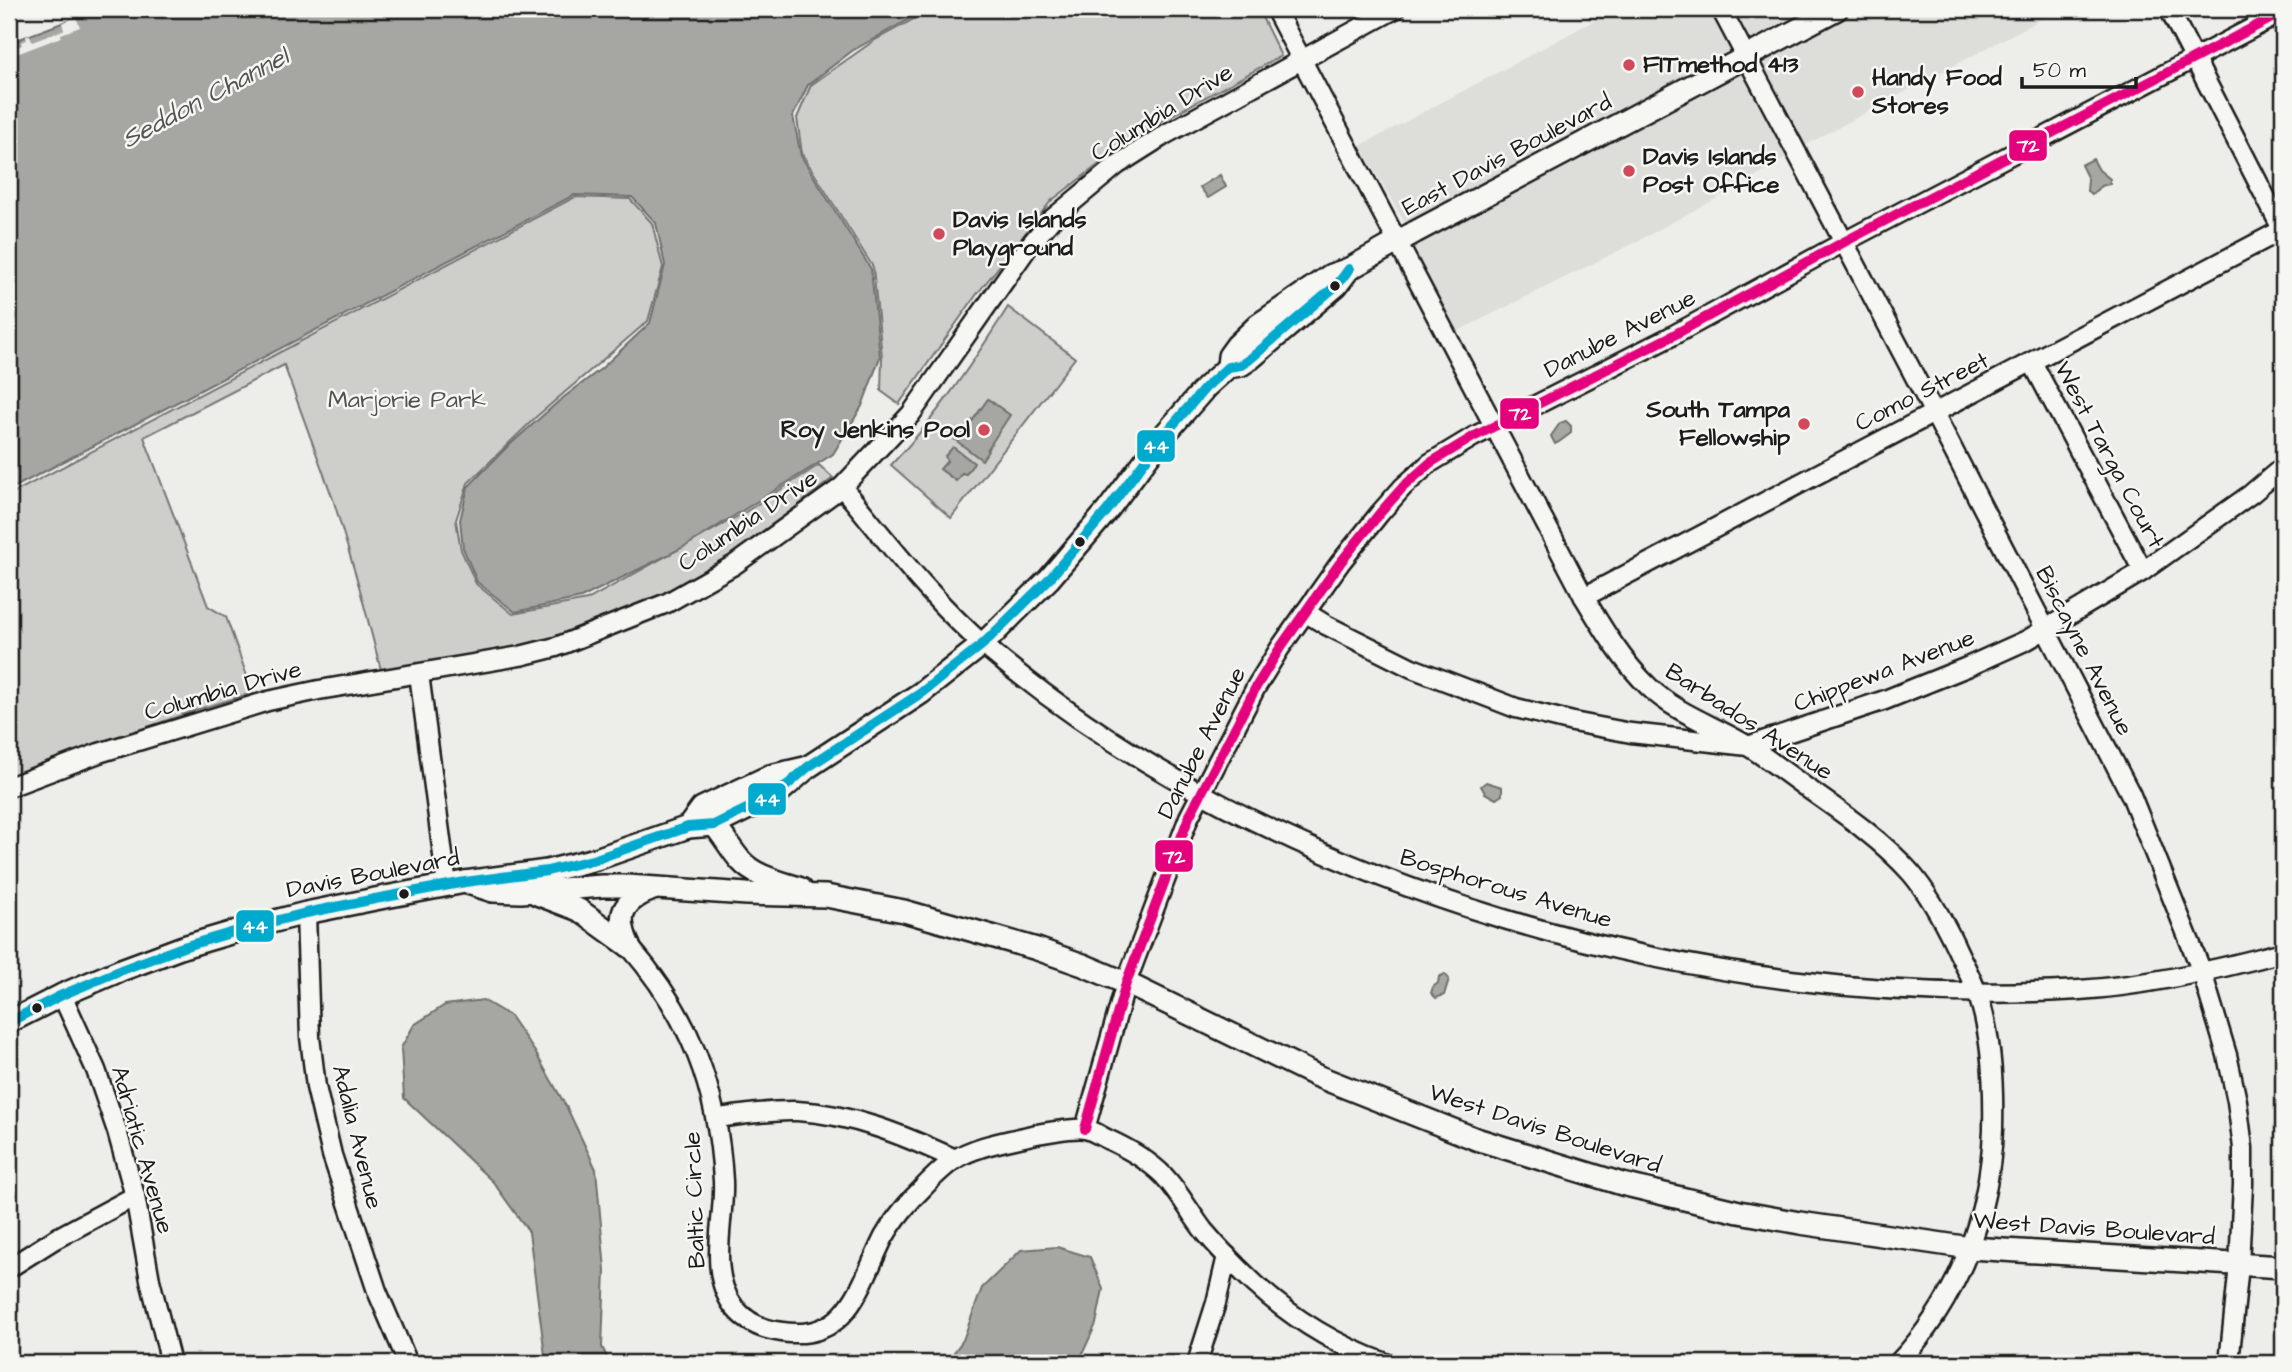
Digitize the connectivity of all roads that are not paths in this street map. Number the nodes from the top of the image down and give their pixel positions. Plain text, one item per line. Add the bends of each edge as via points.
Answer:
1 (1275, 9) edge
2 (1395, 9) edge
3 (1721, 9) edge
4 (1837, 9) edge
5 (2169, 9) edge
6 (2283, 12) edge
7 (2194, 56) junction
8 (1746, 57) junction
9 (1300, 59) junction
10 (2283, 231) edge
11 (1398, 242) junction
12 (1844, 242) junction
13 (2032, 362) junction
14 (1934, 413) junction
15 (1494, 427) junction
16 (2283, 467) edge
17 (842, 487) junction
18 (2143, 571) junction
19 (1584, 597) junction
20 (1305, 612) junction
21 (2046, 629) junction
22 (983, 644) junction
23 (419, 674) junction
24 (1748, 746) junction
25 (808, 767) junction
26 (9, 787) edge
27 (1201, 792) junction
28 (714, 825) junction
29 (688, 827) junction
30 (596, 859) joint
31 (456, 883) junction
32 (657, 887) junction
33 (529, 892) junction
34 (827, 897) junction
35 (306, 913) junction
36 (629, 946) junction
37 (2283, 952) edge
38 (2202, 972) junction
39 (1126, 983) junction
40 (1978, 994) junction
41 (62, 995) junction
42 (9, 1021) edge
43 (717, 1118) junction
44 (1085, 1129) junction
45 (955, 1159) junction
46 (135, 1196) junction
47 (1970, 1248) junction
48 (1227, 1256) junction
49 (2239, 1265) junction
50 (2283, 1267) edge
51 (9, 1268) edge
52 (171, 1363) edge
53 (408, 1363) edge
54 (1197, 1363) edge
55 (1386, 1363) edge
56 (1899, 1363) edge
57 (2229, 1363) edge

1 - 9 street, Barbados Avenue
2 - 9 street, Columbia Drive
3 - 8 street, Biscayne Avenue
4 - 8 street, East Davis Boulevard
5 - 7 street
6 - 7 street, Danube Avenue
7 - 10 street
7 - 12 street, Danube Avenue
8 - 11 street, East Davis Boulevard
8 - 12 street, Biscayne Avenue
9 - 11 street, Barbados Avenue
9 - 17 street, Columbia Drive via 1117,165 1052,219 1017,260 911,414
10 - 13 street, Como Street
11 - 15 street, Barbados Avenue
11 - 22 street, East Davis Boulevard via 1349,270 1250,359 1228,368 1206,387 1049,579
12 - 14 street, Biscayne Avenue
12 - 15 street, Danube Avenue
13 - 14 street, Como Street
13 - 18 street, West Targa Court
14 - 19 street, Como Street
14 - 21 street, Biscayne Avenue
15 - 19 street, Barbados Avenue
15 - 20 street, Danube Avenue via 1430,463 1403,487
16 - 18 street, Chippewa Avenue
17 - 22 street, Bosphorous Avenue via 899,556
17 - 23 street, Columbia Drive via 734,565 667,603 556,647
18 - 21 street, Chippewa Avenue
19 - 24 street, Barbados Avenue via 1627,664 1650,688 1678,709
20 - 24 street, Chippewa Avenue via 1412,668 1516,708 1631,733
20 - 27 street, Danube Avenue via 1256,687
21 - 24 street, Chippewa Avenue via 1885,700
21 - 38 street, Biscayne Avenue via 2131,795
22 - 25 street, East Davis Boulevard via 911,701
22 - 27 street, Bosphorous Avenue via 1097,731
23 - 26 street, Columbia Drive via 268,701 99,753
23 - 31 street
24 - 40 street, Barbados Avenue via 1832,806 1910,873 1944,922
25 - 28 street, East Davis Boulevard via 777,794
25 - 29 street, East Davis Boulevard via 770,776 702,807
27 - 39 street, Danube Avenue
27 - 40 street, Bosphorous Avenue via 1392,880 1548,931 1654,958 1787,980
28 - 29 street, East Davis Boulevard
28 - 34 street, West Davis Boulevard via 748,868
29 - 30 street, East Davis Boulevard
30 - 31 street, Davis Boulevard via 547,871
31 - 33 street, West Davis Boulevard
31 - 35 street, Davis Boulevard
32 - 33 street, West Davis Boulevard
32 - 34 street, West Davis Boulevard
32 - 36 street via 636,896 624,910 621,918
33 - 36 street via 579,910
34 - 39 street, West Davis Boulevard via 904,911 993,935
35 - 41 street, Davis Boulevard via 183,947
35 - 53 street, Adalia Avenue via 310,1037 331,1155 377,1291
36 - 43 street, Baltic Circle via 677,1010
37 - 38 street, Bosphorous Avenue
38 - 40 street, Bosphorous Avenue via 2082,990
38 - 49 street, Biscayne Avenue via 2227,1055 2243,1148
39 - 44 street, Danube Avenue
39 - 47 street, West Davis Boulevard via 1317,1076 1537,1160 1740,1212
40 - 47 street, Barbados Avenue via 1991,1059 1994,1111 1992,1164
41 - 42 street, Davis Boulevard
41 - 46 street, Adriatic Avenue via 96,1070
43 - 45 street via 783,1111 835,1116 894,1132
43 - 45 street, Baltic Circle via 723,1181 722,1282 727,1296 747,1319 791,1334 815,1329 848,1310 891,1226
44 - 45 street, Baltic Circle via 1028,1135
44 - 48 street via 1134,1153 1163,1175
46 - 51 street
46 - 52 street, Adriatic Avenue
47 - 49 street, West Davis Boulevard
47 - 56 street, Barbados Avenue via 1938,1308
48 - 54 street
48 - 55 street via 1285,1310 1322,1334
49 - 50 street, West Davis Boulevard
49 - 57 street, Biscayne Avenue

